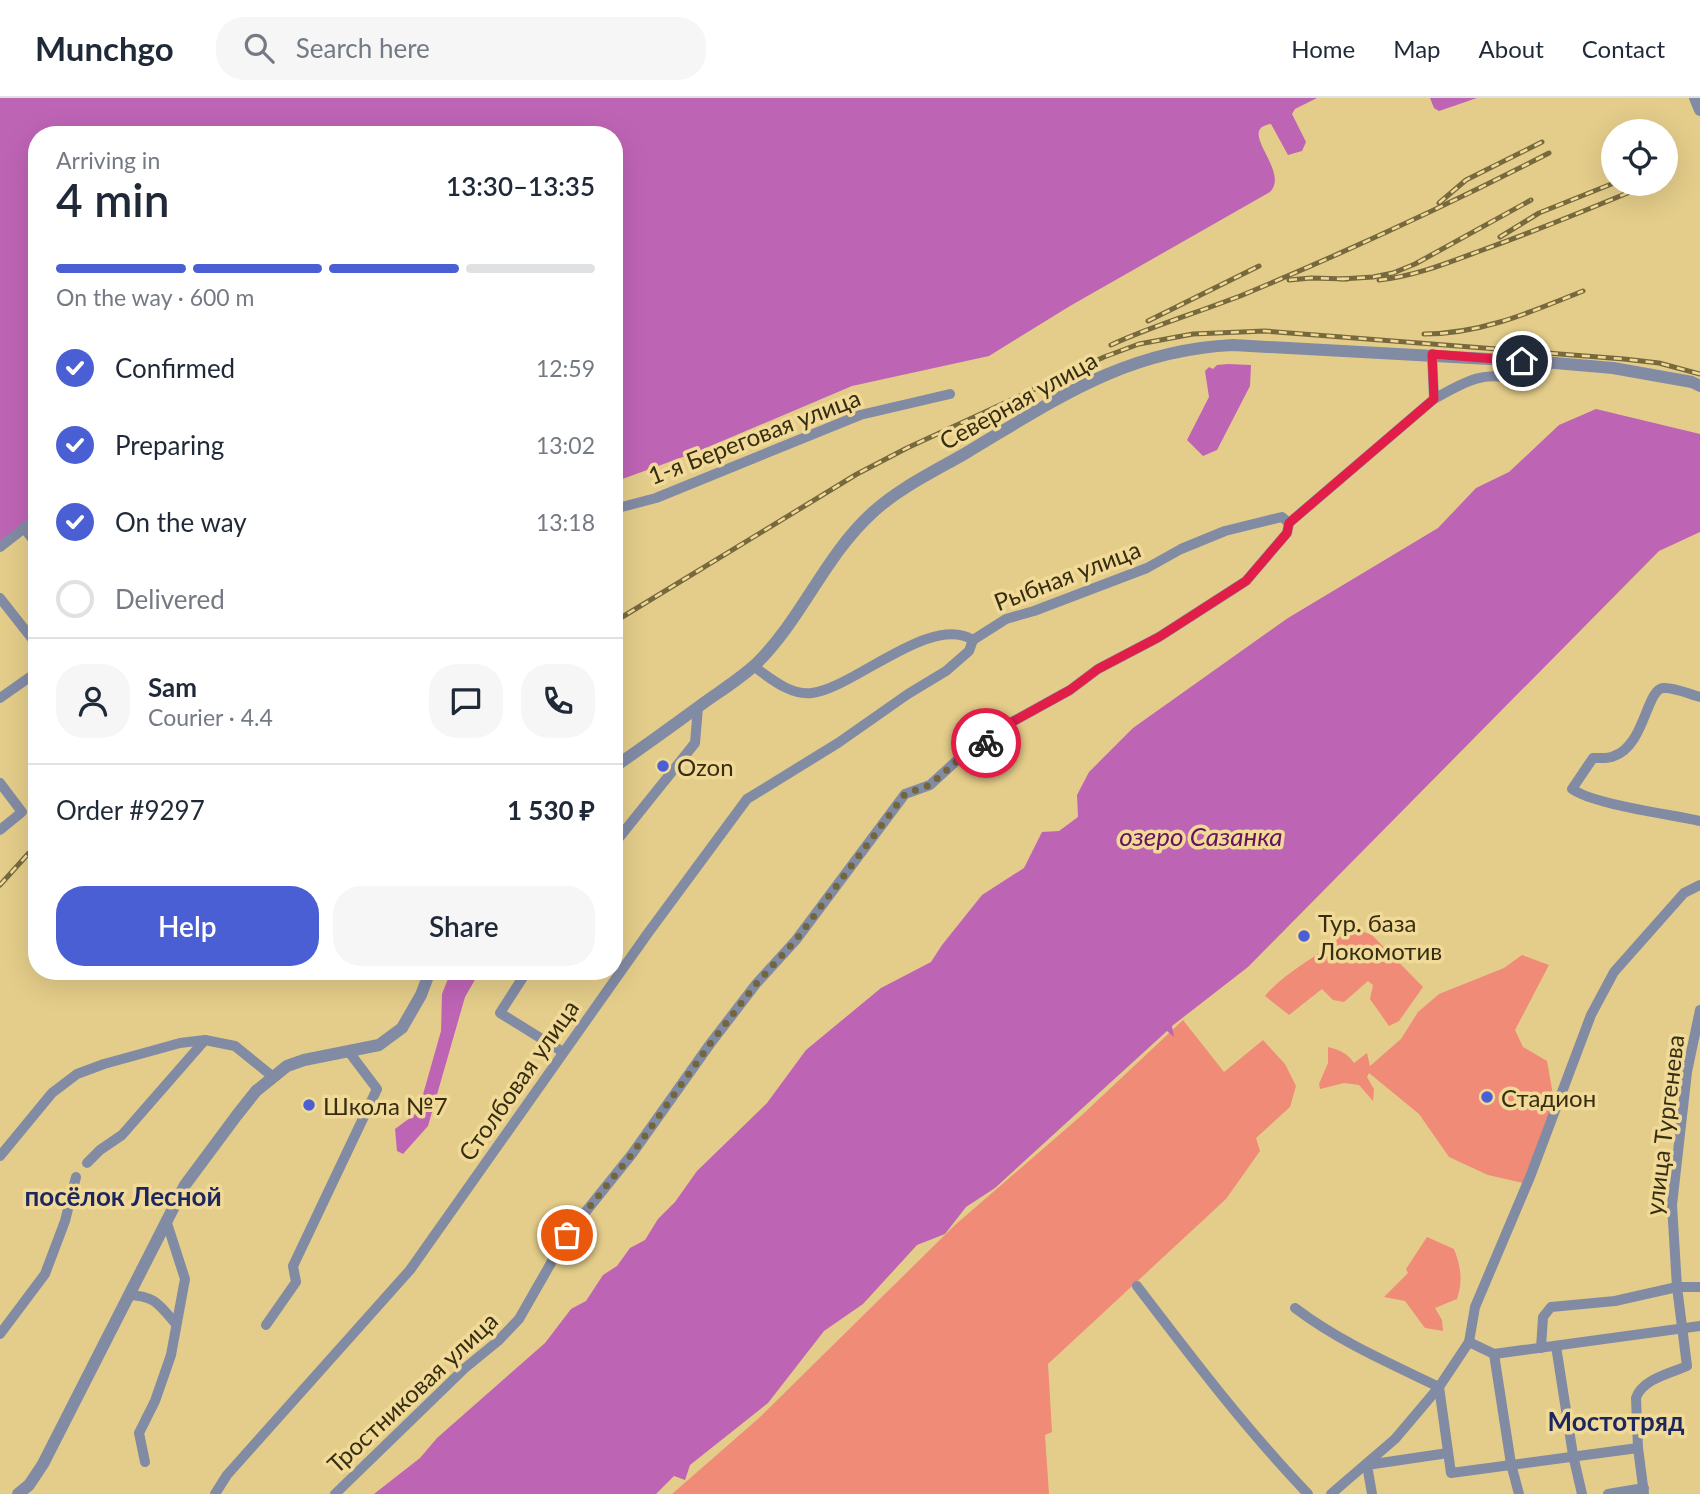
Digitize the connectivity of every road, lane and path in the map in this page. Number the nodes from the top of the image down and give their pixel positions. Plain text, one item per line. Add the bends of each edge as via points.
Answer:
1 (1695, 98) edge
2 (1700, 110) edge
3 (1432, 354) junction
4 (1516, 381) dead end
5 (1700, 386) edge
6 (950, 394) dead end
7 (1434, 399) junction
8 (623, 507) edge
9 (1289, 523) junction
10 (28, 524) edge
11 (24, 527) junction
12 (28, 533) edge
13 (0, 547) edge
14 (0, 598) edge
15 (28, 634) edge
16 (973, 640) junction
17 (753, 666) junction
18 (28, 678) edge
19 (1700, 697) edge
20 (0, 698) edge
21 (698, 707) junction
22 (623, 761) edge
23 (0, 783) edge
24 (1700, 821) edge
25 (0, 830) edge
26 (623, 833) edge
27 (1700, 885) edge
28 (623, 970) edge
29 (427, 980) edge
30 (521, 980) edge
31 (615, 980) edge
32 (1700, 1010) edge
33 (205, 1040) junction
34 (349, 1052) junction
35 (563, 1052) junction
36 (272, 1076) junction
37 (0, 1156) edge
38 (87, 1163) dead end
39 (76, 1177) dead end
40 (166, 1220) junction
41 (1138, 1286) dead end
42 (1677, 1287) junction
43 (1700, 1287) edge
44 (129, 1295) junction
45 (1295, 1308) dead end
46 (176, 1324) junction
47 (266, 1325) dead end
48 (1700, 1326) edge
49 (1683, 1329) junction
50 (0, 1334) edge
51 (1469, 1342) junction
52 (1556, 1346) junction
53 (1541, 1348) junction
54 (1494, 1354) junction
55 (1687, 1366) junction
56 (1700, 1367) edge
57 (1439, 1387) junction
58 (1638, 1448) junction
59 (1448, 1453) junction
60 (1573, 1455) junction
61 (145, 1462) dead end
62 (1511, 1464) junction
63 (1367, 1465) junction
64 (1644, 1491) edge
65 (18, 1494) edge
66 (215, 1494) edge
67 (335, 1494) edge
68 (1308, 1494) edge
69 (1331, 1494) edge
70 (1372, 1494) edge
71 (1519, 1494) edge
72 (1582, 1494) edge
73 (1608, 1494) edge

1 - 2 street
3 - 5 street via 1612,368
3 - 7 street
3 - 17 street, Северная улица via 1223,345 1175,351 1124,365 1069,391 873,512 825,568 779,640
4 - 7 street via 1490,375 1466,381
6 - 8 street, 1-я Береговая улица via 860,415 656,498
7 - 9 street
9 - 16 street, Рыбная улица via 1282,517 1225,531 1147,568 1006,619
9 - 67 street, Тростниковая улица via 1287,533 1246,581 1012,722 1004,734 965,754 930,785 905,794 567,1235 519,1319
10 - 11 street
11 - 12 street
11 - 13 street
14 - 15 street
16 - 17 street, Рыбная улица via 961,635 925,639 812,693 794,691
16 - 28 street, Столбовая улица via 969,651 946,671 747,799
17 - 21 street
18 - 20 street
19 - 24 street via 1658,690 1630,747 1613,757 1593,758 1572,789 1614,804
21 - 22 street
21 - 26 street via 695,743
23 - 25 street via 22,812
27 - 51 street via 1684,892 1614,972 1591,1015 1475,1307
29 - 34 street via 402,1028 379,1045
30 - 35 street via 500,1013
31 - 35 street, Столбовая улица
32 - 42 street, улица Тургенева via 1687,1072 1672,1205
33 - 36 street via 235,1046
33 - 37 street via 180,1043 77,1074 52,1093
33 - 38 street via 122,1136
34 - 36 street via 304,1060
34 - 47 street via 377,1089 293,1266 296,1282
35 - 66 street, Столбовая улица via 410,1270
36 - 40 street via 185,1185
39 - 50 street via 65,1222 44,1274
40 - 44 street
40 - 46 street via 185,1279
41 - 68 street via 1202,1371
42 - 43 street
42 - 49 street, улица Тургенева
42 - 53 street via 1615,1301 1551,1307 1543,1317
44 - 46 street via 156,1301
44 - 65 street via 43,1464
45 - 57 street via 1354,1348
46 - 61 street via 171,1355 138,1433
48 - 49 street
49 - 52 street
49 - 55 street, улица Тургенева
51 - 54 street
51 - 57 street
52 - 53 street
52 - 60 street
53 - 54 street
54 - 62 street
55 - 56 street
55 - 58 street via 1638,1391
57 - 59 street
57 - 63 street
58 - 60 street
58 - 64 street
59 - 62 street via 1451,1473
59 - 63 street
60 - 62 street
60 - 72 street
62 - 71 street
63 - 69 street
63 - 70 street
64 - 73 street

